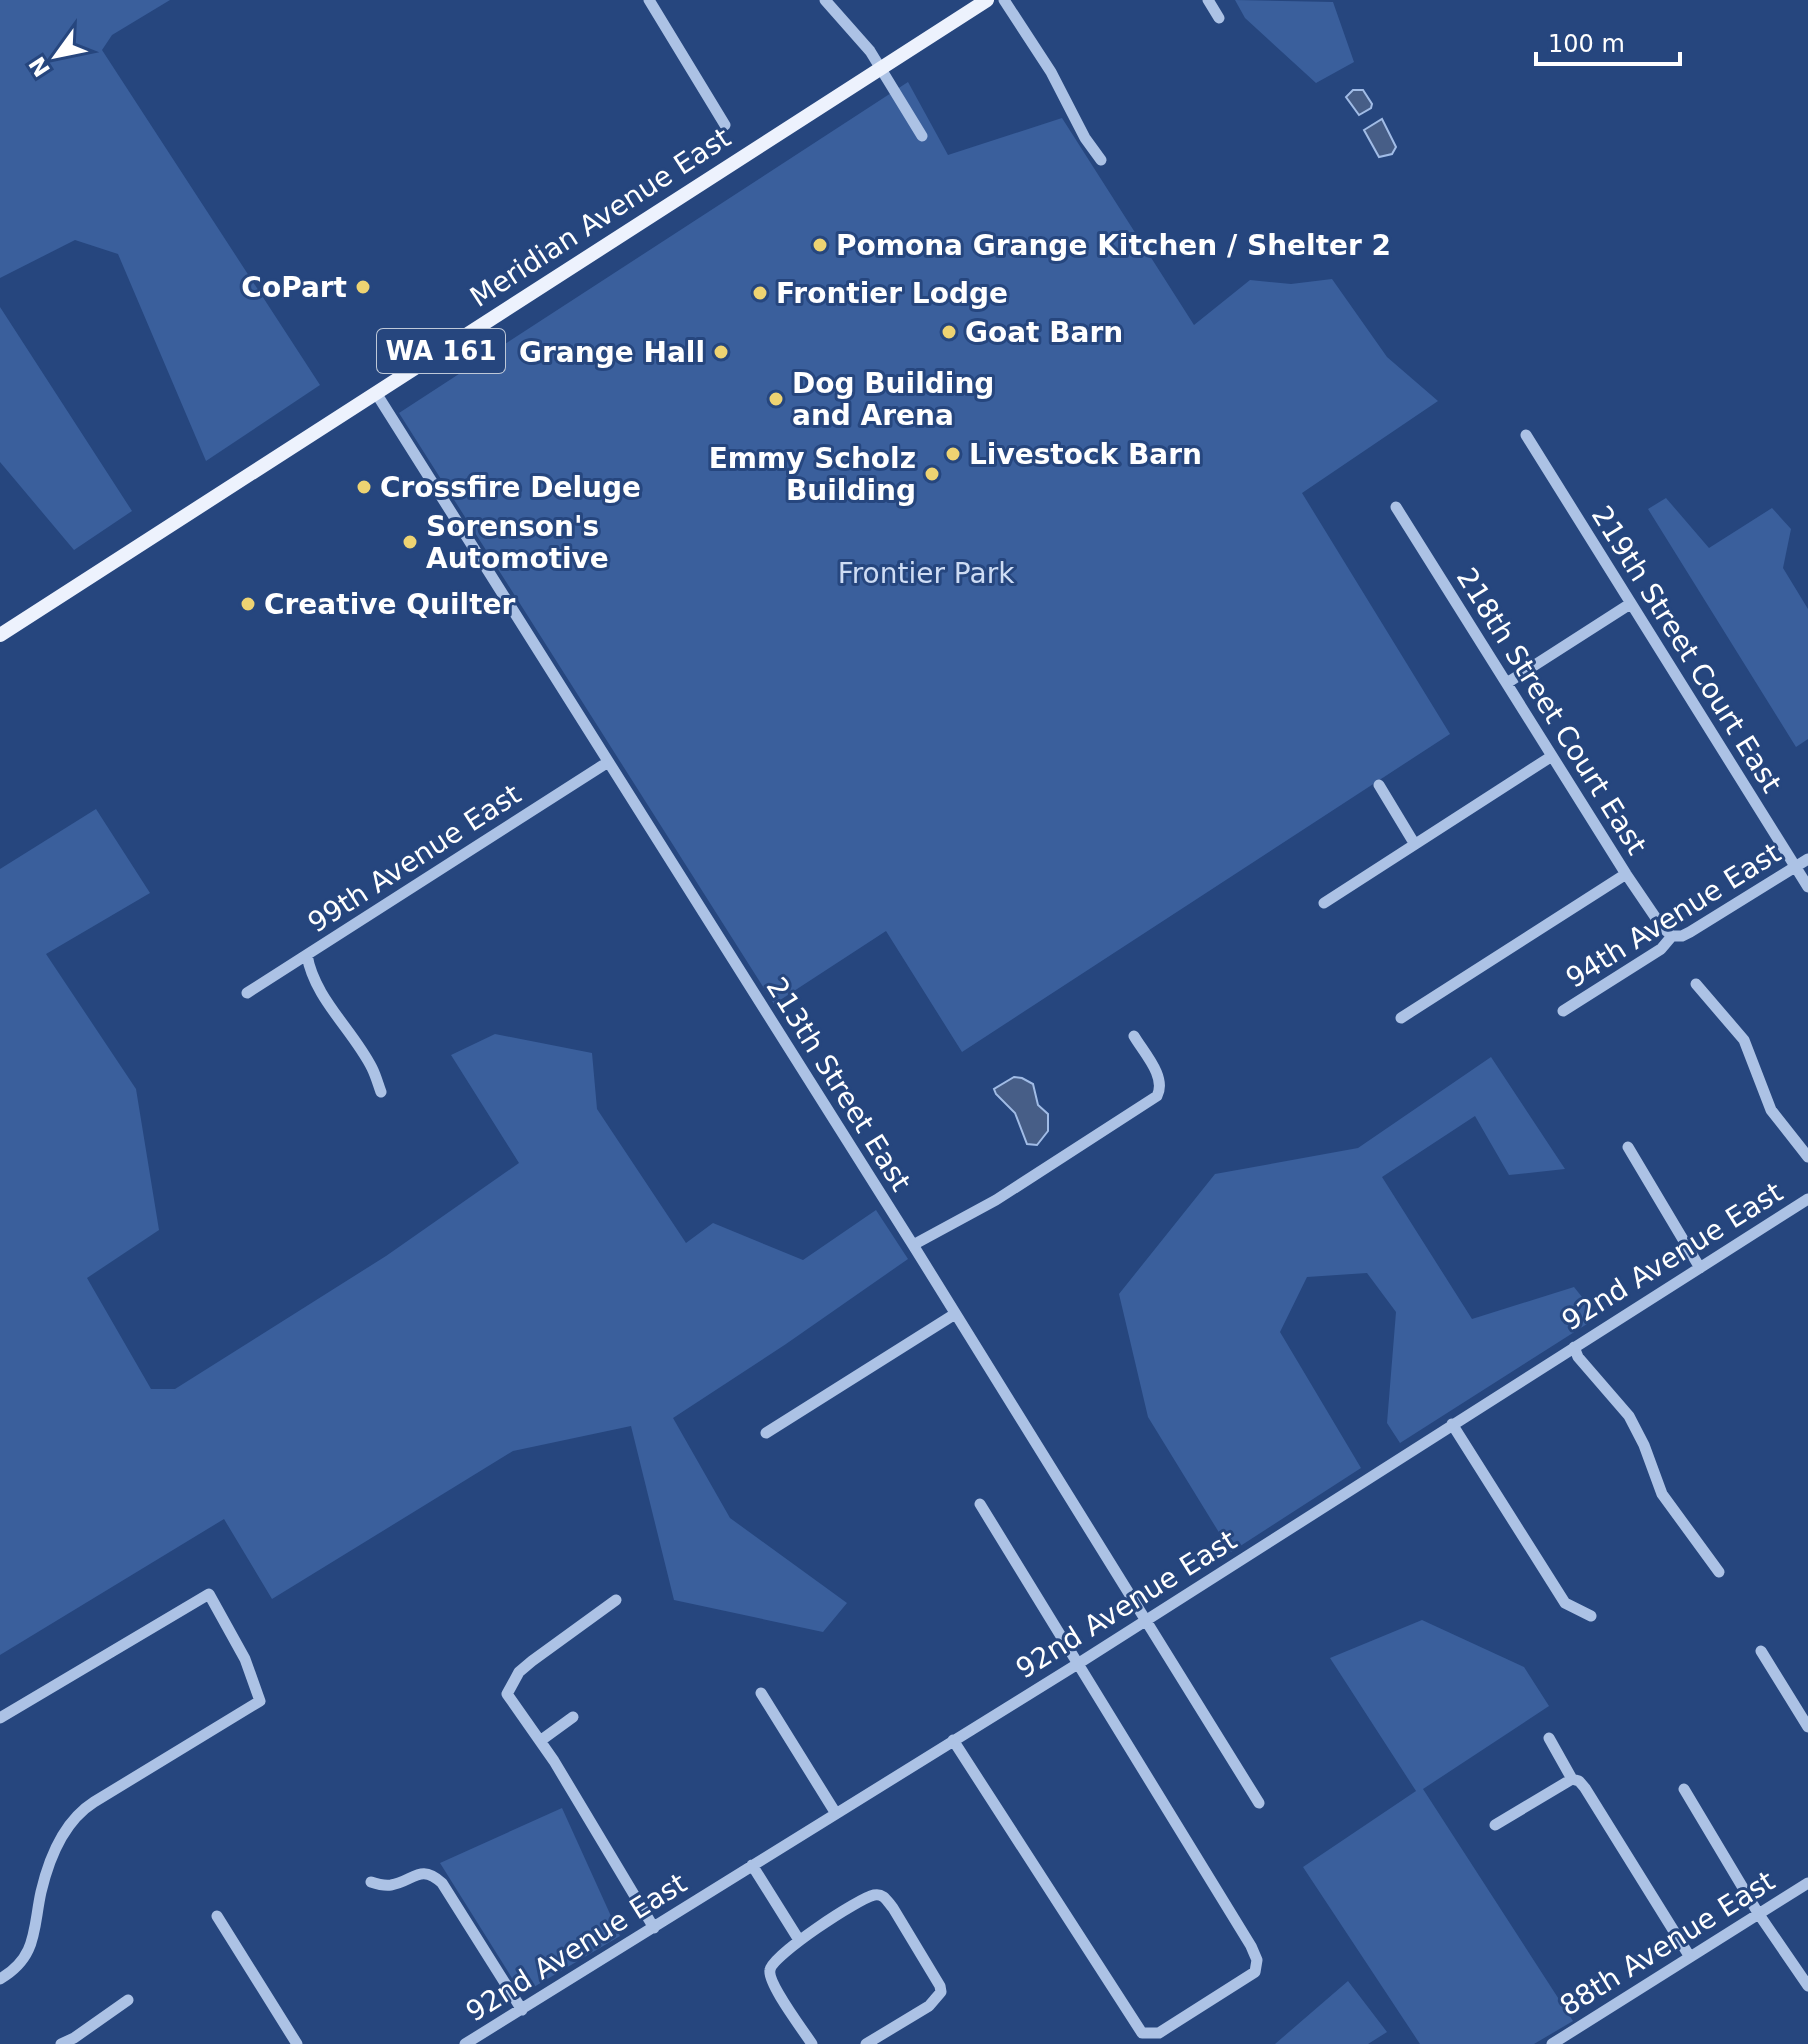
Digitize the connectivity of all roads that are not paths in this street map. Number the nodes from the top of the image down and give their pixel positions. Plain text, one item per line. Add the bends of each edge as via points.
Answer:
1 (649, 0) edge
2 (825, 0) edge
3 (987, 0) edge
4 (1004, 0) edge
5 (1208, 0) edge
6 (1219, 18) dead end
7 (881, 67) junction
8 (725, 125) dead end
9 (922, 136) dead end
10 (1101, 160) dead end
11 (376, 393) junction
12 (1526, 435) dead end
13 (1396, 507) dead end
14 (1630, 604) junction
15 (0, 635) edge
16 (1507, 683) junction
17 (1552, 756) junction
18 (608, 762) junction
19 (1379, 785) dead end
20 (1414, 843) junction
21 (1808, 859) edge
22 (1796, 867) junction
23 (1626, 874) junction
24 (1808, 887) edge
25 (1324, 903) dead end
26 (1672, 936) junction
27 (307, 955) junction
28 (1696, 984) dead end
29 (247, 993) dead end
30 (1563, 1011) dead end
31 (1401, 1018) dead end
32 (1134, 1036) dead end
33 (381, 1092) dead end
34 (1628, 1147) dead end
35 (1808, 1157) edge
36 (1808, 1199) edge
37 (913, 1245) junction
38 (1700, 1268) junction
39 (955, 1314) junction
40 (1574, 1347) junction
41 (1452, 1424) junction
42 (766, 1433) dead end
43 (980, 1504) dead end
44 (1719, 1572) dead end
45 (616, 1600) dead end
46 (1591, 1616) dead end
47 (1145, 1620) junction
48 (1761, 1651) dead end
49 (1076, 1665) junction
50 (761, 1693) dead end
51 (573, 1717) dead end
52 (0, 1718) edge
53 (1808, 1727) edge
54 (1549, 1738) dead end
55 (953, 1740) junction
56 (540, 1741) junction
57 (1572, 1779) junction
58 (1684, 1789) dead end
59 (1259, 1803) dead end
60 (835, 1812) junction
61 (1495, 1825) dead end
62 (752, 1865) junction
63 (371, 1882) dead end
64 (1808, 1883) edge
65 (1758, 1913) junction
66 (217, 1916) dead end
67 (654, 1928) junction
68 (799, 1940) junction
69 (1690, 1957) junction
70 (0, 1979) edge
71 (1808, 1986) edge
72 (128, 2000) dead end
73 (522, 2010) junction
74 (61, 2044) edge
75 (297, 2044) edge
76 (465, 2044) edge
77 (812, 2044) edge
78 (866, 2044) edge
79 (1552, 2044) edge

1 - 8 street
2 - 7 street
3 - 7 main road, Meridian Avenue East / WA 161
4 - 10 street
5 - 6 street
7 - 9 street
7 - 11 main road, Meridian Avenue East / WA 161
11 - 15 main road, Meridian Avenue East / WA 161
11 - 18 street, 213th Street East
12 - 14 street, 219th Street Court East
13 - 16 street, 218th Street Court East
14 - 16 street
14 - 22 street, 219th Street Court East
16 - 17 street, 218th Street Court East
17 - 20 street
17 - 23 street, 218th Street Court East
18 - 27 street, 99th Avenue East
18 - 37 street, 213th Street East
19 - 20 street
20 - 25 street
21 - 22 street, 94th Avenue East
22 - 24 street, 219th Street Court East
22 - 26 street, 94th Avenue East via 1690,932
23 - 26 street, 218th Street Court East
23 - 31 street
26 - 30 street, 94th Avenue East via 1661,949
27 - 29 street, 99th Avenue East
27 - 33 street via 318,987 373,1069
28 - 35 street via 1744,1040 1771,1110
32 - 37 street via 1160,1078 1157,1096 996,1200
34 - 38 street
36 - 38 street, 92nd Avenue East
37 - 39 street, 213th Street East
38 - 40 street, 92nd Avenue East
39 - 42 street
39 - 47 street, 213th Street East
40 - 41 street, 92nd Avenue East
40 - 44 street via 1629,1416 1662,1494
41 - 46 street via 1565,1603
41 - 47 street, 92nd Avenue East
43 - 49 street
45 - 56 street via 519,1672 507,1694
47 - 49 street, 92nd Avenue East
47 - 59 street, 213th Street East
48 - 53 street
49 - 55 street, 92nd Avenue East
49 - 55 street via 1257,1960 1251,1976 1159,2033 1142,2033
50 - 60 street
51 - 56 street
52 - 70 street via 209,1594 245,1659 260,1701 73,1818 62,1833 41,1892 31,1945
54 - 57 street
55 - 60 street, 92nd Avenue East
56 - 67 street
57 - 61 street
57 - 69 street via 1585,1788
58 - 65 street
60 - 62 street, 92nd Avenue East
62 - 67 street, 92nd Avenue East
62 - 68 street
63 - 73 street via 390,1885 416,1875 434,1876
64 - 65 street, 88th Avenue East
65 - 69 street, 88th Avenue East
65 - 71 street
66 - 75 street
67 - 73 street, 92nd Avenue East
68 - 77 street via 774,1960 769,1971
68 - 78 street via 872,1896 881,1895 893,1908 941,1992 929,2006
69 - 79 street, 88th Avenue East
72 - 74 street
73 - 76 street, 92nd Avenue East

